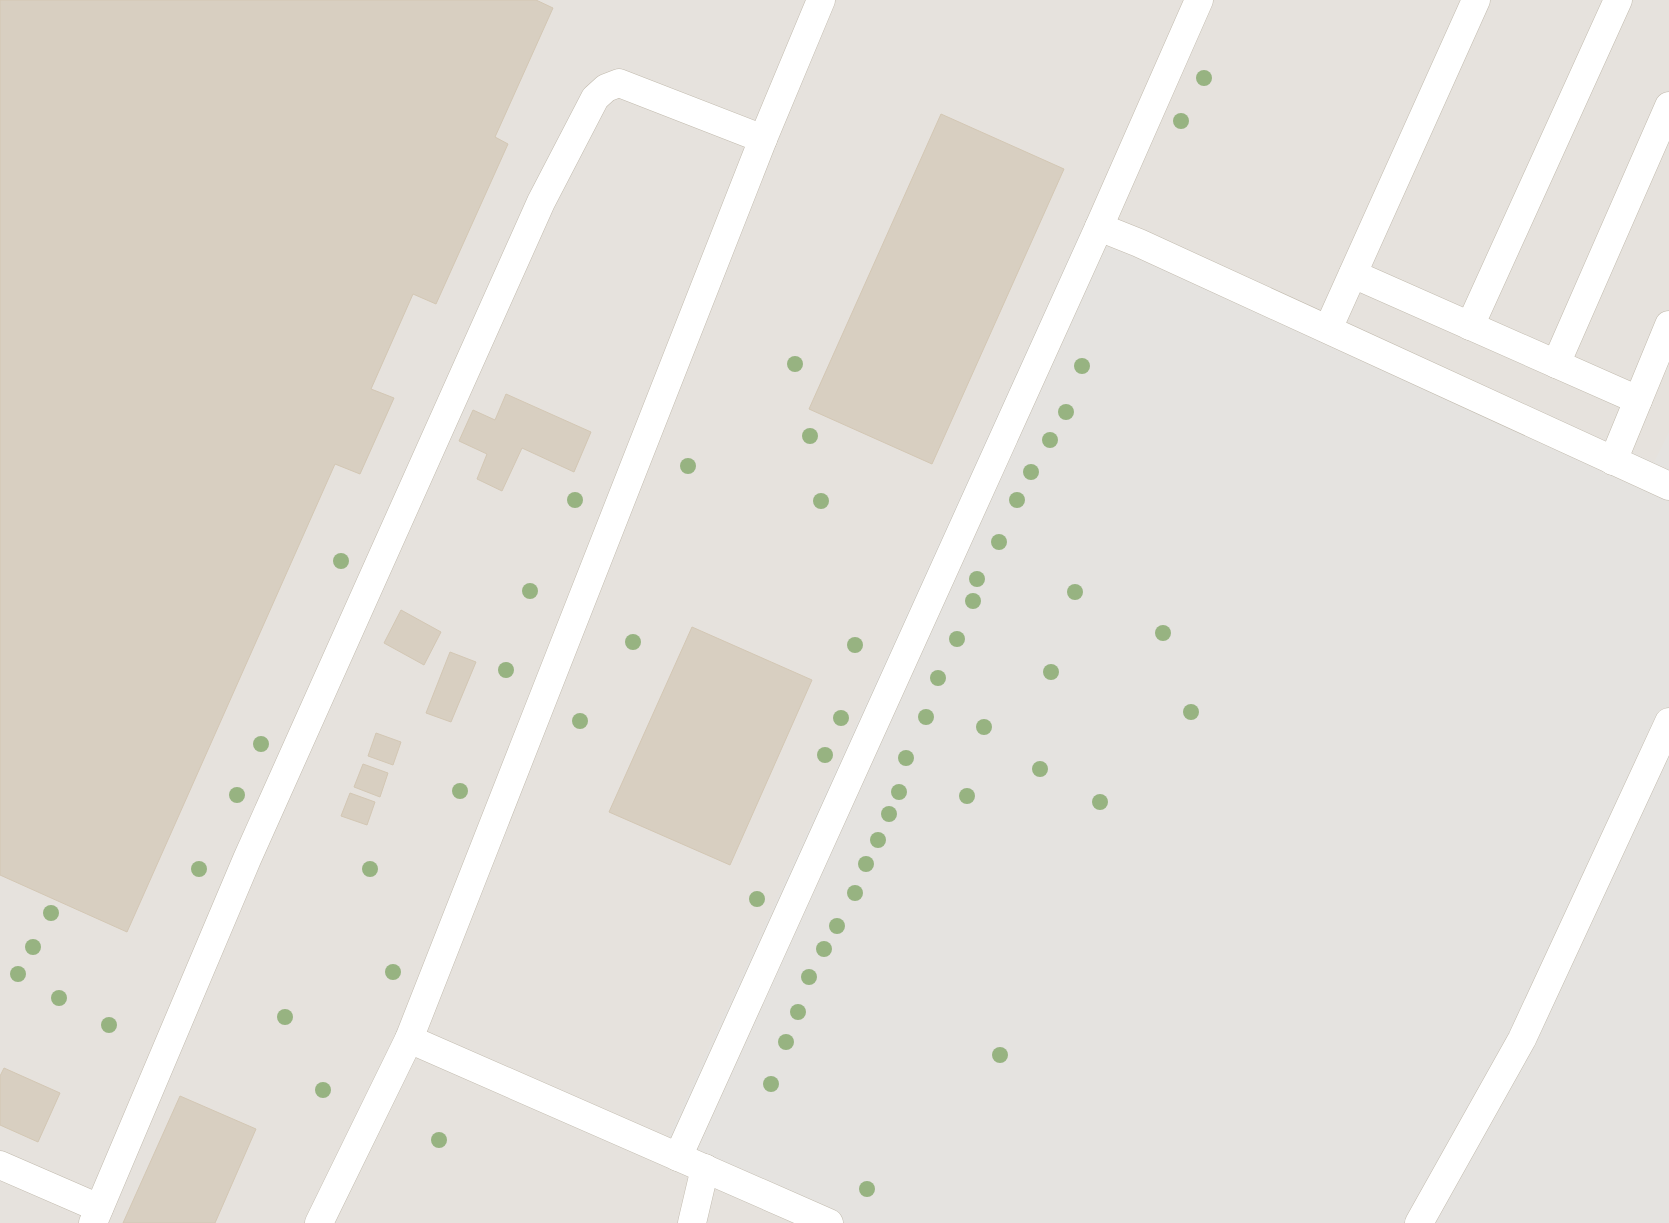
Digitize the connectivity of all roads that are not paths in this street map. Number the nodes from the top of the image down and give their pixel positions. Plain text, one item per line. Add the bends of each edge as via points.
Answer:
1 (821, 0) edge
2 (1476, 0) edge
3 (1618, 0) edge
4 (1199, 5) edge
5 (1669, 106) edge
6 (764, 139) junction
7 (1099, 227) junction
8 (1353, 274) junction
9 (1669, 325) edge
10 (1470, 326) junction
11 (1328, 330) junction
12 (1556, 364) junction
13 (1638, 400) junction
14 (1613, 461) junction
15 (1669, 486) edge
16 (1669, 722) edge
17 (409, 1039) junction
18 (678, 1157) junction
19 (0, 1165) edge
20 (705, 1168) junction
21 (96, 1216) edge
22 (320, 1223) edge
23 (692, 1223) edge
24 (829, 1223) edge
25 (1419, 1223) edge

1 - 6 lane
2 - 8 lane
3 - 10 lane
4 - 7 lane
5 - 12 lane
6 - 17 lane
6 - 21 lane via 619,83 606,88 596,98 541,202 264,822
7 - 11 lane
7 - 18 lane
8 - 10 lane
8 - 11 lane
9 - 13 lane
10 - 12 lane
11 - 14 lane
12 - 13 lane
13 - 14 lane
14 - 15 lane
16 - 25 lane via 1522,1039
17 - 18 lane
17 - 22 lane
18 - 20 lane
19 - 21 lane
20 - 23 lane
20 - 24 lane

